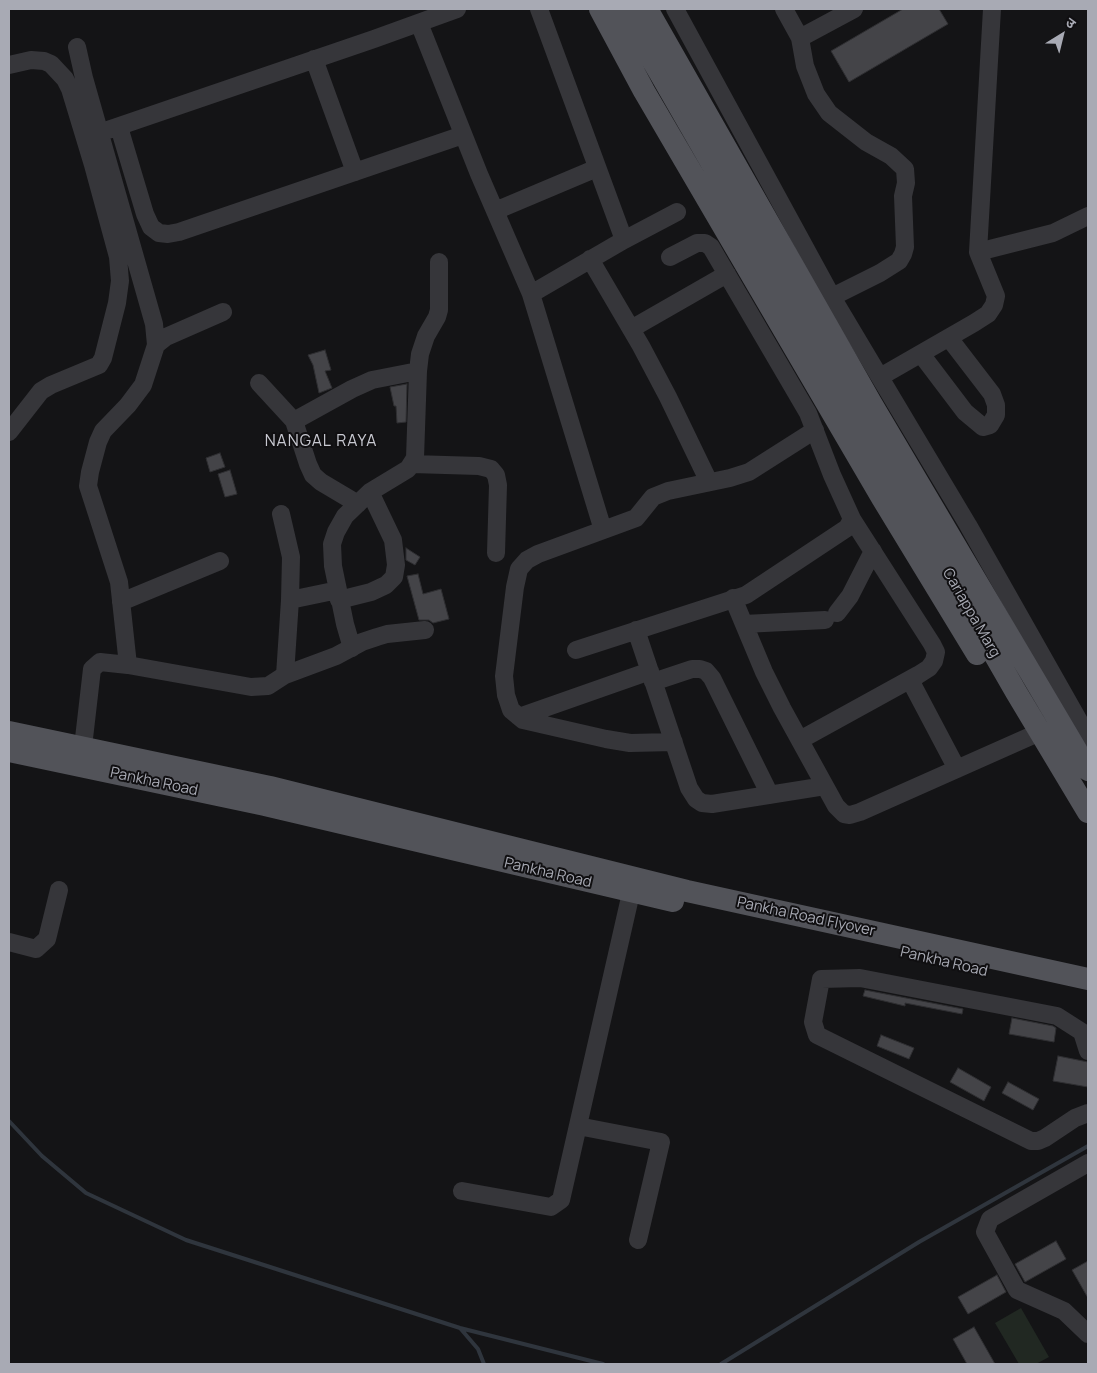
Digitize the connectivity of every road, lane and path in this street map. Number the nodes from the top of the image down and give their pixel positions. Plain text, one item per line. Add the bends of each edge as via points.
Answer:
1 (457, 9) edge
2 (539, 9) edge
3 (600, 9) edge
4 (624, 9) edge
5 (647, 9) edge
6 (675, 9) edge
7 (784, 9) edge
8 (854, 9) edge
9 (992, 9) edge
10 (419, 23) junction
11 (800, 38) junction
12 (77, 47) dead end
13 (314, 60) junction
14 (9, 65) edge
15 (119, 126) junction
16 (99, 133) junction
17 (463, 135) junction
18 (597, 168) junction
19 (355, 172) junction
20 (495, 211) junction
21 (678, 212) dead end
22 (1085, 218) edge
23 (624, 240) junction
24 (978, 252) junction
25 (670, 257) dead end
26 (590, 260) junction
27 (439, 262) dead end
28 (727, 274) junction
29 (531, 294) junction
30 (832, 297) junction
31 (223, 312) dead end
32 (631, 329) junction
33 (949, 338) junction
34 (156, 346) junction
35 (921, 354) junction
36 (418, 372) junction
37 (880, 377) junction
38 (259, 383) dead end
39 (864, 408) junction
40 (294, 421) junction
41 (815, 430) junction
42 (9, 432) edge
43 (412, 464) junction
44 (709, 482) junction
45 (364, 498) junction
46 (281, 514) dead end
47 (852, 519) junction
48 (603, 530) junction
49 (873, 551) junction
50 (496, 553) dead end
51 (220, 561) dead end
52 (339, 595) junction
53 (733, 598) junction
54 (290, 600) junction
55 (121, 602) junction
56 (744, 624) junction
57 (425, 630) dead end
58 (636, 630) junction
59 (352, 648) junction
60 (576, 650) dead end
61 (128, 665) junction
62 (285, 674) junction
63 (652, 677) junction
64 (910, 680) junction
65 (1016, 692) junction
66 (519, 717) junction
67 (9, 732) edge
68 (1040, 732) junction
69 (1088, 737) edge
70 (800, 740) junction
71 (674, 742) junction
72 (9, 750) edge
73 (80, 757) junction
74 (957, 769) junction
75 (1088, 770) edge
76 (825, 786) junction
77 (770, 795) junction
78 (1088, 812) edge
79 (636, 886) junction
80 (59, 890) dead end
81 (9, 942) edge
82 (1088, 968) edge
83 (1088, 980) edge
84 (1088, 995) edge
85 (1088, 1051) edge
86 (1088, 1113) edge
87 (578, 1126) junction
88 (1088, 1163) edge
89 (462, 1191) dead end
90 (638, 1240) dead end
91 (1088, 1334) edge

1 - 10 street
2 - 18 street
3 - 65 main road via 918,559 994,682 1000,689
4 - 39 main road
5 - 39 main road
6 - 30 street
7 - 11 street
8 - 11 street
9 - 24 street
10 - 13 street
10 - 17 street
11 - 30 street via 805,66 816,94 830,113 905,169 903,254 899,261 880,273
12 - 16 street
13 - 15 street
13 - 19 street
14 - 42 street via 44,61 65,79 118,257 120,281 103,358 98,365 42,391
15 - 16 street
15 - 19 street via 145,214 151,227 159,233 179,232
16 - 34 street via 154,324
17 - 19 street
17 - 20 street
18 - 20 street
18 - 23 street
20 - 29 street
21 - 23 street
22 - 24 street via 1053,233
23 - 26 street
24 - 33 street via 996,296 994,305 988,314
25 - 28 street via 697,242 705,243 711,247
26 - 29 street
26 - 32 street
27 - 36 street via 439,310 426,336
28 - 32 street
28 - 41 street
29 - 48 street
30 - 37 street
31 - 34 street via 166,337
32 - 44 street
33 - 35 street
33 - 35 street via 992,394 996,415 990,425 983,427 965,412
34 - 55 street via 142,385 103,431 88,486 119,582
35 - 37 street
36 - 40 street via 372,380
36 - 43 street via 415,458
37 - 69 street
38 - 40 street
39 - 65 main road, Cariappa Marg
39 - 75 main road, Cariappa Marg
40 - 45 street via 313,475 321,482
41 - 44 street via 749,472
41 - 47 street
43 - 45 street
43 - 50 street via 480,466 496,475
44 - 48 street via 653,497 636,518
45 - 52 street via 346,516 332,544
45 - 52 street via 393,540 394,577 371,592
46 - 54 street via 291,557
47 - 49 street
47 - 53 street via 841,520 742,587
48 - 66 street via 538,554 520,569 504,676 511,710
49 - 56 street via 850,596 831,616
49 - 64 street via 936,652 929,668
51 - 55 street
52 - 54 street
52 - 59 street
53 - 56 street
53 - 58 street
54 - 62 street
55 - 61 street
56 - 70 street via 764,672
57 - 59 street via 387,634
58 - 60 street
58 - 63 street
59 - 62 street
61 - 62 street via 251,687 268,686
61 - 73 street via 100,662 92,669
63 - 66 street
63 - 71 street
63 - 77 street via 692,669 706,671
64 - 70 street
64 - 74 street
65 - 68 main road, Cariappa Marg
66 - 71 street via 606,739
67 - 73 main road, Pankha Road
68 - 74 street
68 - 78 main road, Cariappa Marg
70 - 76 street
71 - 77 street via 689,788 702,804
72 - 73 main road, Pankha Road
73 - 79 main road, Pankha Road via 270,787
74 - 76 street via 850,815 836,806
76 - 77 street
79 - 82 main road via 686,877
79 - 83 main road, Pankha Road Flyover via 687,891
79 - 84 main road, Pankha Road
79 - 87 street
80 - 81 street via 47,939 36,949
85 - 86 street via 1082,1032 1057,1016 860,978 821,979 813,1022 817,1035 1031,1141 1046,1138
87 - 89 street via 560,1200 551,1207
87 - 90 street via 661,1142
88 - 91 street via 990,1219 985,1232 1017,1290 1064,1311

